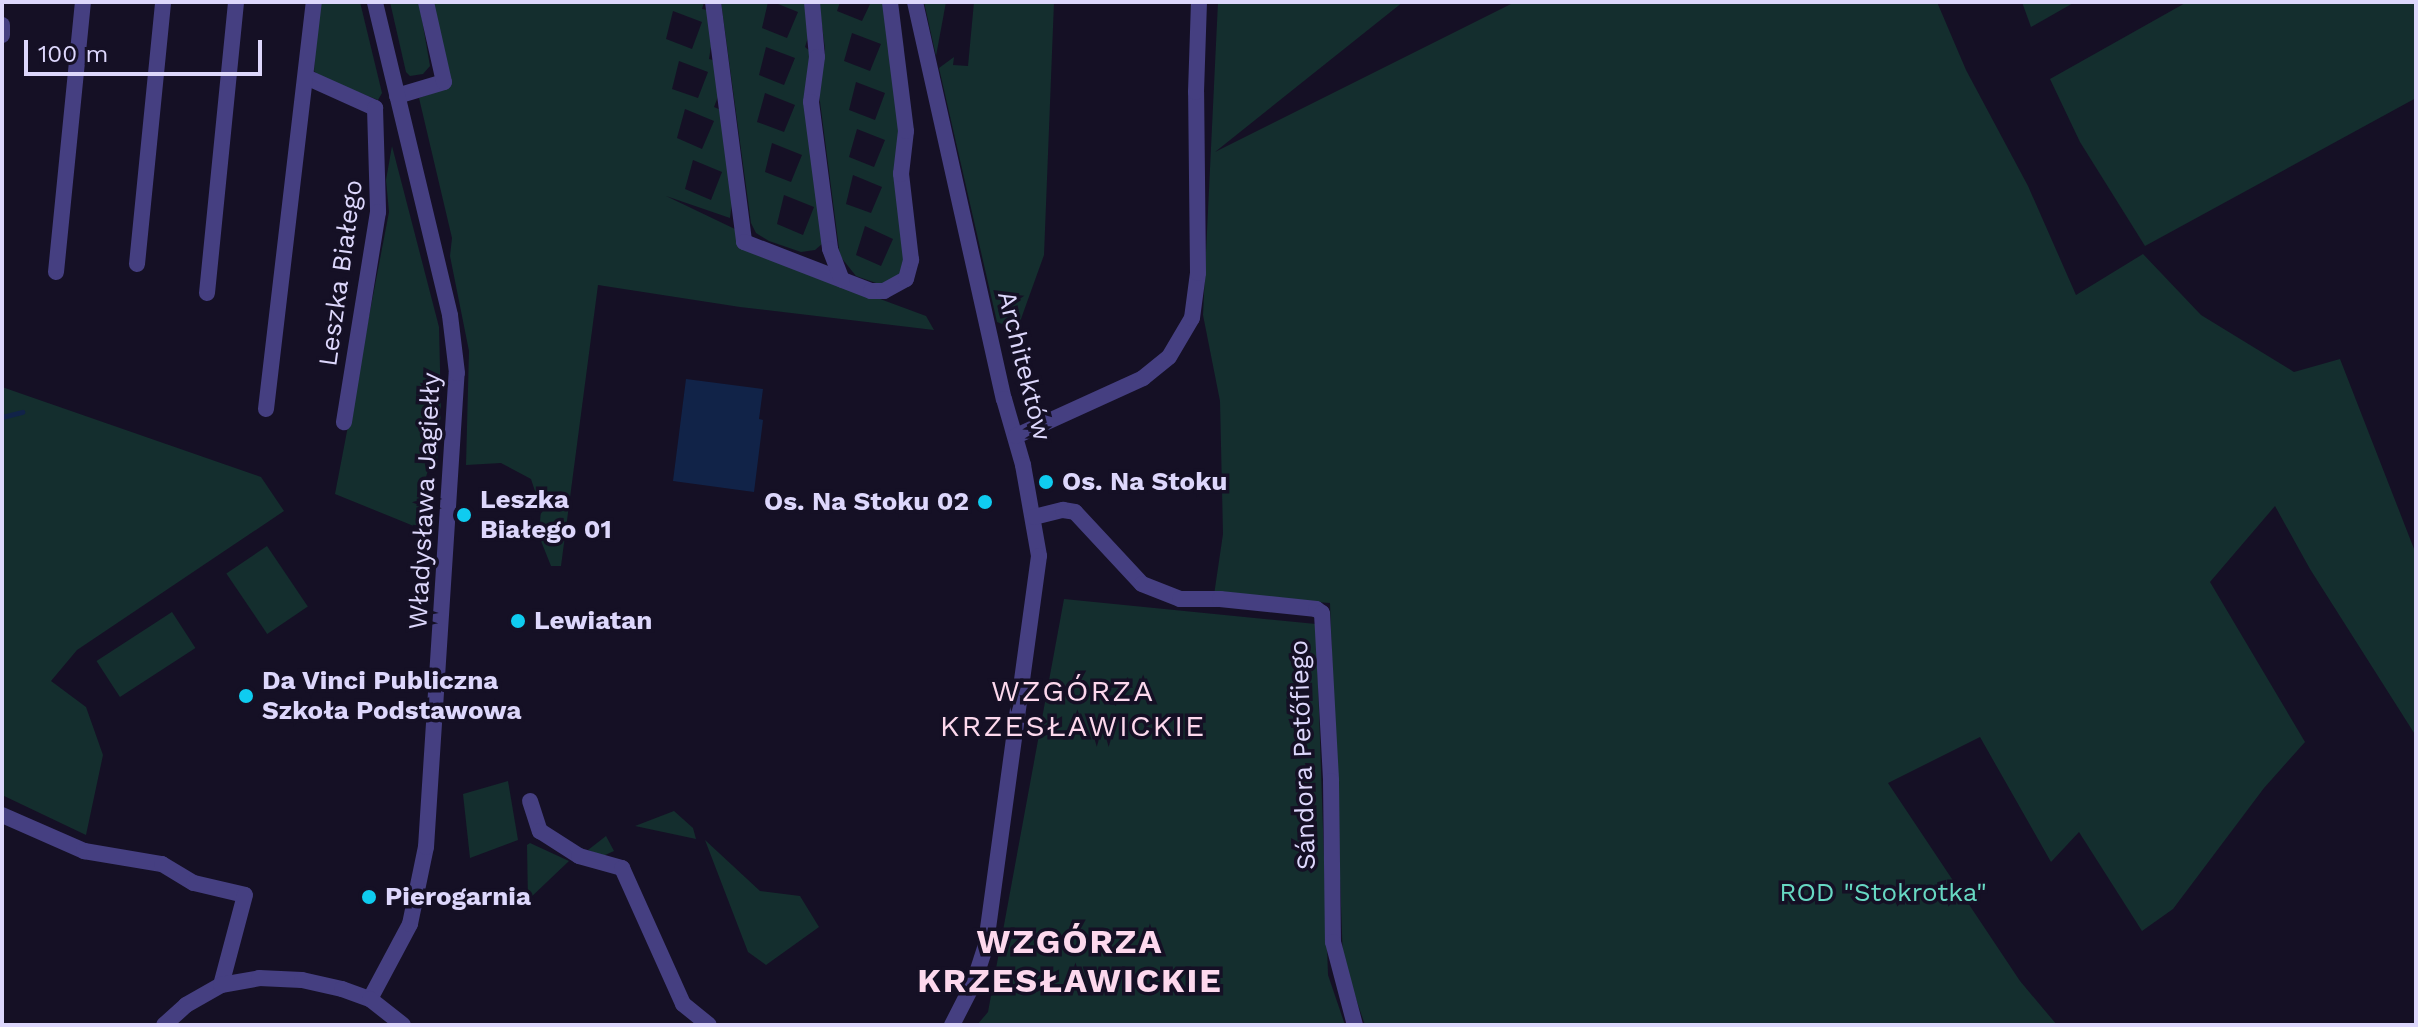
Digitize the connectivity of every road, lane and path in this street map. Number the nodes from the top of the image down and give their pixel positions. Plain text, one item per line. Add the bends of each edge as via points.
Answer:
1 (83, 2) edge
2 (163, 2) edge
3 (236, 2) edge
4 (314, 2) edge
5 (375, 2) edge
6 (426, 2) edge
7 (713, 2) edge
8 (812, 2) edge
9 (890, 2) edge
10 (915, 2) edge
11 (1199, 2) edge
12 (2, 25) edge
13 (2, 35) edge
14 (306, 77) junction
15 (397, 96) junction
16 (830, 249) junction
17 (137, 264) dead end
18 (804, 266) junction
19 (56, 272) dead end
20 (842, 280) junction
21 (207, 293) dead end
22 (266, 409) dead end
23 (344, 422) dead end
24 (1016, 436) junction
25 (1034, 517) junction
26 (530, 801) dead end
27 (2, 815) edge
28 (221, 985) junction
29 (370, 999) junction
30 (164, 1025) edge
31 (403, 1025) edge
32 (709, 1025) edge
33 (952, 1025) edge
34 (1355, 1025) edge

1 - 19 street
2 - 17 street
3 - 21 street
4 - 14 street
5 - 15 street, Władysława Jagiełły
6 - 15 street via 444,82
7 - 18 street via 744,242
8 - 16 street via 817,57 811,102
9 - 20 street via 906,131 901,174 911,260 906,279 884,291
10 - 24 street, Architektów
11 - 24 street via 1198,273 1192,318 1169,357 1150,373
12 - 13 street
14 - 22 street
14 - 23 street, Leszka Białego via 375,108 378,212
15 - 29 street, Władysława Jagiełły via 454,333 457,390 426,847 406,936
16 - 18 street
16 - 20 street
18 - 20 street
24 - 25 street, Architektów
25 - 33 street, Architektów via 1036,592 990,918 980,964
25 - 34 street, Sándora Petőfiego via 1075,512 1142,584 1180,599 1322,613 1333,942
26 - 32 street via 540,831 579,856 622,868 683,1004
27 - 28 street via 84,851 162,864 194,883 245,895
28 - 29 street via 259,978 302,980
28 - 30 street
29 - 31 street

